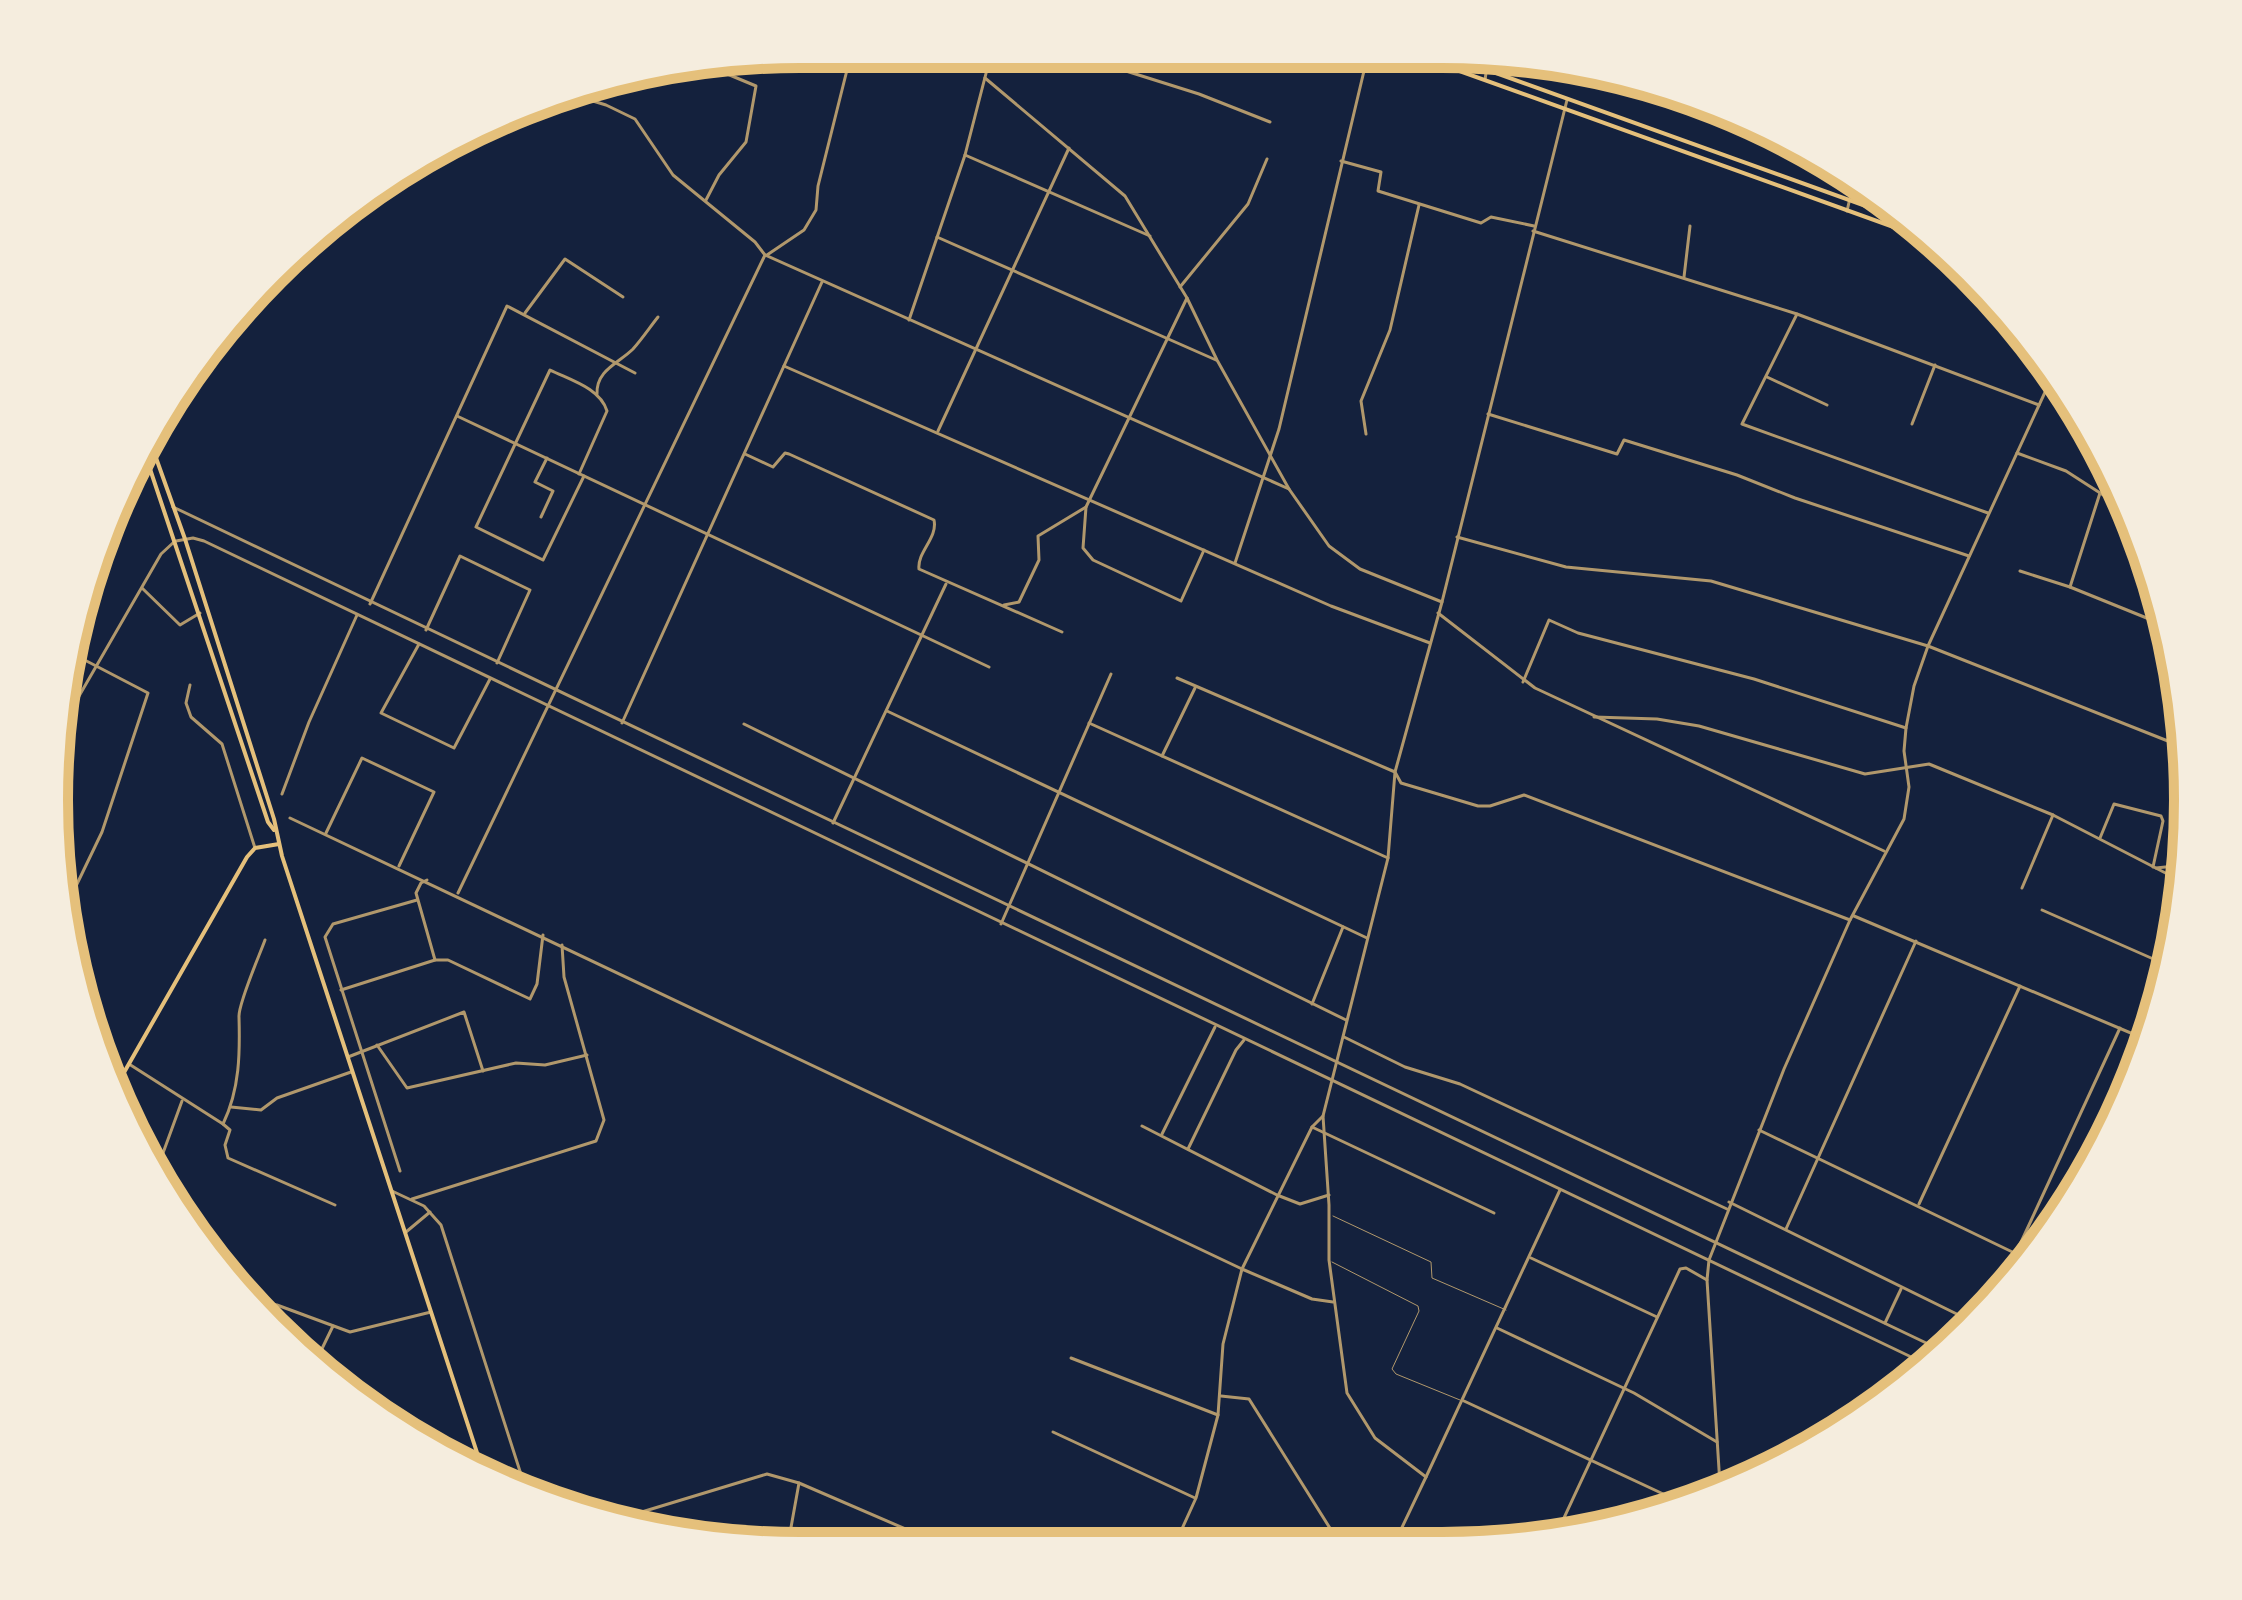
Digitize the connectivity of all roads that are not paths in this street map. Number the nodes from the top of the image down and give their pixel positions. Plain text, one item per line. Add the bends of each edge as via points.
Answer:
1 (848, 68) edge
2 (988, 68) edge
3 (1116, 68) edge
4 (1364, 68) edge
5 (1453, 68) edge
6 (1486, 70) joint
7 (723, 72) edge
8 (985, 78) junction
9 (1485, 80) junction
10 (587, 100) edge
11 (1567, 100) junction
12 (1565, 110) junction
13 (1270, 122) dead end
14 (1069, 148) junction
15 (965, 155) junction
16 (1267, 159) dead end
17 (1341, 161) junction
18 (1048, 193) junction
19 (1852, 193) edge
20 (706, 200) junction
21 (1851, 200) junction
22 (1419, 205) junction
23 (1873, 208) edge
24 (1847, 211) junction
25 (1534, 226) junction
26 (1690, 226) dead end
27 (1901, 230) edge
28 (1533, 231) junction
29 (1150, 236) junction
30 (937, 237) junction
31 (765, 255) junction
32 (1013, 270) junction
33 (1684, 278) junction
34 (822, 282) junction
35 (1180, 287) junction
36 (623, 297) dead end
37 (1187, 298) junction
38 (524, 314) junction
39 (1797, 314) junction
40 (658, 317) dead end
41 (909, 320) junction
42 (1167, 338) junction
43 (976, 350) junction
44 (1217, 360) junction
45 (616, 361) junction
46 (1935, 365) junction
47 (784, 366) junction
48 (635, 373) dead end
49 (1767, 377) junction
50 (2047, 388) edge
51 (597, 394) junction
52 (1827, 405) dead end
53 (2039, 405) junction
54 (1488, 414) junction
55 (457, 416) junction
56 (1129, 419) junction
57 (1912, 424) dead end
58 (937, 433) junction
59 (1366, 434) dead end
60 (515, 443) junction
61 (2017, 453) junction
62 (745, 454) junction
63 (1271, 454) junction
64 (155, 455) edge
65 (547, 458) junction
66 (149, 465) edge
67 (579, 474) junction
68 (584, 476) junction
69 (1264, 477) junction
70 (1289, 489) junction
71 (2100, 493) junction
72 (2107, 498) edge
73 (1090, 500) junction
74 (645, 505) junction
75 (173, 507) junction
76 (1086, 507) junction
77 (1989, 514) junction
78 (541, 517) dead end
79 (709, 535) junction
80 (1457, 537) junction
81 (185, 539) junction
82 (176, 541) junction
83 (1204, 550) junction
84 (1969, 556) junction
85 (1235, 563) junction
86 (2020, 571) dead end
87 (947, 583) junction
88 (142, 587) junction
89 (2070, 587) junction
90 (1442, 602) junction
91 (370, 604) junction
92 (1004, 605) junction
93 (200, 613) junction
94 (1438, 613) junction
95 (357, 615) junction
96 (2151, 620) edge
97 (426, 630) junction
98 (1062, 632) dead end
99 (921, 635) junction
100 (1430, 643) junction
101 (419, 644) junction
102 (1928, 646) junction
103 (82, 659) edge
104 (497, 663) junction
105 (95, 666) junction
106 (989, 667) dead end
107 (1111, 674) dead end
108 (1177, 678) dead end
109 (490, 679) junction
110 (1523, 682) junction
111 (190, 685) dead end
112 (1196, 686) junction
113 (557, 691) junction
114 (74, 704) edge
115 (549, 707) junction
116 (887, 711) junction
117 (1594, 717) junction
118 (622, 723) junction
119 (1089, 723) junction
120 (744, 724) dead end
121 (1906, 728) junction
122 (2171, 742) edge
123 (1162, 756) junction
124 (1906, 769) junction
125 (1395, 772) junction
126 (854, 779) junction
127 (1057, 791) junction
128 (282, 794) dead end
129 (2053, 815) junction
130 (290, 818) dead end
131 (833, 823) junction
132 (275, 830) junction
133 (326, 833) junction
134 (2100, 838) junction
135 (279, 844) junction
136 (255, 848) junction
137 (1886, 852) junction
138 (1388, 858) junction
139 (1027, 861) junction
140 (399, 866) junction
141 (2171, 866) edge
142 (2155, 867) junction
143 (2170, 875) edge
144 (428, 880) junction
145 (2022, 888) dead end
146 (74, 891) edge
147 (458, 894) junction
148 (417, 900) junction
149 (1009, 907) junction
150 (2042, 910) dead end
151 (1852, 917) junction
152 (1001, 924) junction
153 (1343, 927) junction
154 (543, 935) junction
155 (1367, 938) junction
156 (265, 940) dead end
157 (1916, 941) junction
158 (562, 945) junction
159 (435, 960) junction
160 (2156, 960) edge
161 (2020, 986) junction
162 (341, 990) junction
163 (1312, 1004) junction
164 (1346, 1020) junction
165 (1215, 1027) junction
166 (2120, 1028) junction
167 (2135, 1035) edge
168 (1342, 1036) junction
169 (1244, 1040) junction
170 (377, 1045) junction
171 (361, 1051) junction
172 (587, 1055) junction
173 (348, 1057) junction
174 (1338, 1063) junction
175 (129, 1064) junction
176 (352, 1071) junction
177 (483, 1071) junction
178 (122, 1076) edge
179 (1331, 1081) junction
180 (182, 1101) junction
181 (231, 1107) junction
182 (1323, 1116) junction
183 (223, 1124) junction
184 (1142, 1126) dead end
185 (1312, 1127) junction
186 (1759, 1130) junction
187 (1324, 1134) junction
188 (1161, 1136) junction
189 (1188, 1149) junction
190 (161, 1158) edge
191 (1818, 1158) junction
192 (400, 1171) dead end
193 (1560, 1190) junction
194 (392, 1191) junction
195 (1277, 1195) junction
196 (1329, 1195) junction
197 (412, 1199) junction
198 (1729, 1202) junction
199 (335, 1205) dead end
200 (1918, 1205) junction
201 (1727, 1209) junction
202 (430, 1212) junction
203 (1494, 1213) dead end
204 (1329, 1215) junction
205 (1786, 1229) junction
206 (405, 1233) junction
207 (1715, 1242) junction
208 (2016, 1253) joint
209 (1529, 1257) junction
210 (1329, 1260) junction
211 (1709, 1260) junction
212 (1242, 1269) junction
213 (1707, 1280) junction
214 (1901, 1289) junction
215 (1333, 1302) junction
216 (270, 1305) edge
217 (1506, 1310) junction
218 (431, 1312) junction
219 (1657, 1317) junction
220 (1961, 1317) edge
221 (1885, 1323) junction
222 (333, 1326) junction
223 (1497, 1328) junction
224 (1931, 1345) edge
225 (320, 1353) edge
226 (1071, 1358) dead end
227 (1914, 1359) edge
228 (1624, 1388) junction
229 (1221, 1396) junction
230 (1463, 1400) junction
231 (1218, 1415) junction
232 (1053, 1432) dead end
233 (1717, 1442) junction
234 (479, 1458) edge
235 (1591, 1460) junction
236 (522, 1477) edge
237 (1426, 1477) junction
238 (1719, 1477) edge
239 (799, 1483) junction
240 (1667, 1496) edge
241 (1196, 1498) junction
242 (637, 1513) edge
243 (1562, 1522) edge
244 (790, 1532) edge
245 (913, 1532) edge
246 (1181, 1532) edge
247 (1332, 1532) edge
248 (1400, 1532) edge

1 - 31 street via 816,210 804,230
2 - 8 street
3 - 13 street
4 - 17 street
5 - 9 main road
6 - 9 street
6 - 11 main road
7 - 20 street via 756,86 746,142
8 - 14 street
8 - 15 street
9 - 12 main road
10 - 20 street via 635,119 673,175
11 - 12 street
11 - 21 main road
12 - 24 main road
12 - 25 street
14 - 18 street
14 - 29 street via 1125,196
15 - 18 street
15 - 30 street
16 - 35 street via 1248,204
17 - 22 street via 1381,172 1378,191
17 - 63 street
18 - 29 street
18 - 32 street
19 - 21 street
20 - 31 street
21 - 23 main road
21 - 24 street
22 - 25 street via 1481,223 1491,217
22 - 59 street via 1390,330 1361,401
24 - 27 main road
25 - 28 street
26 - 33 street
28 - 33 street
28 - 54 street
29 - 35 street
30 - 32 street
30 - 41 street
31 - 34 street
31 - 74 street
32 - 42 street
32 - 43 street
33 - 39 street
34 - 41 street
34 - 47 street
35 - 37 street
36 - 38 street via 565,259
37 - 42 street
37 - 44 street
38 - 45 street
38 - 55 street via 507,306
39 - 46 street
39 - 49 street
40 - 45 street
41 - 43 street
42 - 44 street
42 - 56 street
43 - 56 street
43 - 58 street
44 - 63 street
45 - 48 street
45 - 51 street via 599,380
46 - 53 street
46 - 57 street
47 - 58 street
47 - 62 street
49 - 52 street
49 - 77 street via 1742,424
50 - 53 street
51 - 60 street via 550,370
51 - 67 street via 607,411
53 - 61 street
54 - 80 street
54 - 84 street via 1617,454 1624,440
55 - 60 street
55 - 91 street
56 - 69 street
56 - 73 street
58 - 73 street
60 - 65 street
60 - 68 street via 476,527 543,560
61 - 71 street via 2066,471
61 - 77 street
62 - 79 street
62 - 87 street via 773,467 789,454 934,520 918,567
63 - 69 street
63 - 70 street
64 - 75 main road
65 - 67 street
65 - 78 street via 535,482 553,491
66 - 82 main road
67 - 68 street
68 - 74 street
69 - 70 street
69 - 85 street
70 - 90 street via 1341,558
71 - 72 street
71 - 89 street
73 - 76 street
73 - 83 street
74 - 79 street
74 - 113 street
75 - 81 main road
75 - 91 street
76 - 83 street via 1083,548 1093,560 1181,601
76 - 92 street via 1041,531 1036,540 1039,560 1024,594 1019,602
77 - 84 street
79 - 99 street
79 - 118 street
80 - 90 street
80 - 102 street via 1566,567 1711,581
81 - 82 street
81 - 95 street via 204,541
81 - 132 main road
82 - 88 street via 161,554
82 - 93 main road
83 - 85 street
84 - 102 street
85 - 100 street
86 - 89 street
87 - 92 street
87 - 99 street
88 - 93 street via 180,625
88 - 105 street
89 - 96 street
90 - 94 street
91 - 97 street
92 - 98 street
93 - 132 main road via 268,822
94 - 100 street
94 - 110 street
95 - 101 street
95 - 128 street
97 - 104 street
97 - 104 street via 460,556 530,590
99 - 106 street
99 - 116 street
100 - 125 street
101 - 109 street
101 - 109 street via 381,713 454,748
102 - 121 street
102 - 122 street
103 - 105 street
104 - 113 street
105 - 114 street
105 - 146 street via 148,693 102,832
107 - 119 street
108 - 112 street
109 - 115 street
110 - 117 street
110 - 121 street via 1549,620 1578,633 1754,679
111 - 136 street via 186,703 191,717 222,744
112 - 123 street
112 - 125 street
113 - 115 street
113 - 118 street
115 - 147 street
115 - 152 street
116 - 126 street
116 - 127 street
117 - 124 street via 1699,726 1865,774
117 - 137 street
118 - 131 street
119 - 123 street
119 - 127 street
120 - 126 street
121 - 124 street
123 - 138 street
124 - 129 street via 1929,764
124 - 137 street via 1908,803
125 - 138 street
125 - 151 street via 1401,783 1478,806 1524,795
126 - 131 street
126 - 139 street
127 - 139 street
127 - 153 street
129 - 134 street
129 - 145 street
130 - 133 street
131 - 149 street
132 - 135 main road
133 - 140 street
133 - 140 street via 362,758 434,792
134 - 142 street
134 - 142 street via 2116,803 2161,816
135 - 136 main road
135 - 173 main road
136 - 175 main road
137 - 151 street
138 - 155 street
139 - 149 street
139 - 163 street
140 - 144 street
141 - 142 street
142 - 143 street
144 - 147 street
144 - 148 street via 417,888
147 - 154 street
148 - 159 street
148 - 162 street via 333,924 325,937
149 - 152 street
149 - 174 street
150 - 160 street
151 - 157 street
151 - 186 street
152 - 165 street
153 - 155 street
153 - 163 street
154 - 158 street
154 - 159 street via 530,999 448,960
155 - 164 street
156 - 181 street via 239,1017 242,1046
157 - 161 street
157 - 191 street
158 - 172 street via 564,977
158 - 212 street
159 - 162 street
161 - 166 street
161 - 200 street
162 - 171 street
163 - 164 street
164 - 168 street
165 - 169 street
165 - 188 street
166 - 167 street
166 - 208 street
168 - 174 street
168 - 201 street via 1405,1067 1460,1084
169 - 179 street
169 - 189 street
170 - 171 street
170 - 177 street via 407,1088
170 - 177 street via 464,1012
171 - 173 street
171 - 192 street
172 - 177 street
172 - 197 street via 604,1120 596,1141
173 - 176 main road
174 - 179 street
174 - 207 street
175 - 178 main road
175 - 180 street
176 - 181 street via 277,1098 261,1110
176 - 194 main road
179 - 182 street
179 - 193 street
180 - 183 street
180 - 190 street
181 - 183 street
182 - 185 street
182 - 187 street
183 - 199 street via 230,1130 228,1158
184 - 188 street
185 - 187 street
185 - 195 street
186 - 191 street
186 - 198 street
187 - 196 street
187 - 203 street
188 - 189 street
189 - 195 street
191 - 200 street
191 - 205 street
193 - 209 street
193 - 211 street
194 - 197 street
194 - 206 main road
195 - 196 street via 1300,1204
195 - 212 street
196 - 204 street
197 - 202 street
198 - 201 street
198 - 205 street
200 - 208 street
201 - 207 street
202 - 206 street
202 - 236 street via 441,1225
204 - 210 street
204 - 217 lane via 1431,1262 1432,1278
205 - 214 street
206 - 218 main road
207 - 211 street
207 - 221 street
209 - 217 street
209 - 219 street
210 - 215 street
210 - 230 lane via 1418,1306 1392,1369
211 - 213 street
211 - 227 street
212 - 215 street via 1312,1299
212 - 229 street via 1223,1344
213 - 219 street via 1680,1269
213 - 233 street
214 - 220 street
214 - 221 street
215 - 237 street via 1342,1375 1359,1416 1375,1438
216 - 222 street
217 - 223 street
218 - 222 street via 350,1332
218 - 234 main road
219 - 228 street
221 - 224 street
222 - 225 street
223 - 228 street
223 - 230 street
226 - 231 street
228 - 233 street
228 - 235 street
229 - 231 street
229 - 247 street via 1249,1399
230 - 235 street
230 - 237 street
231 - 241 street
232 - 241 street
233 - 238 street
235 - 240 street
235 - 243 street
237 - 248 street
239 - 242 street via 767,1474
239 - 244 street
239 - 245 street
241 - 246 street

